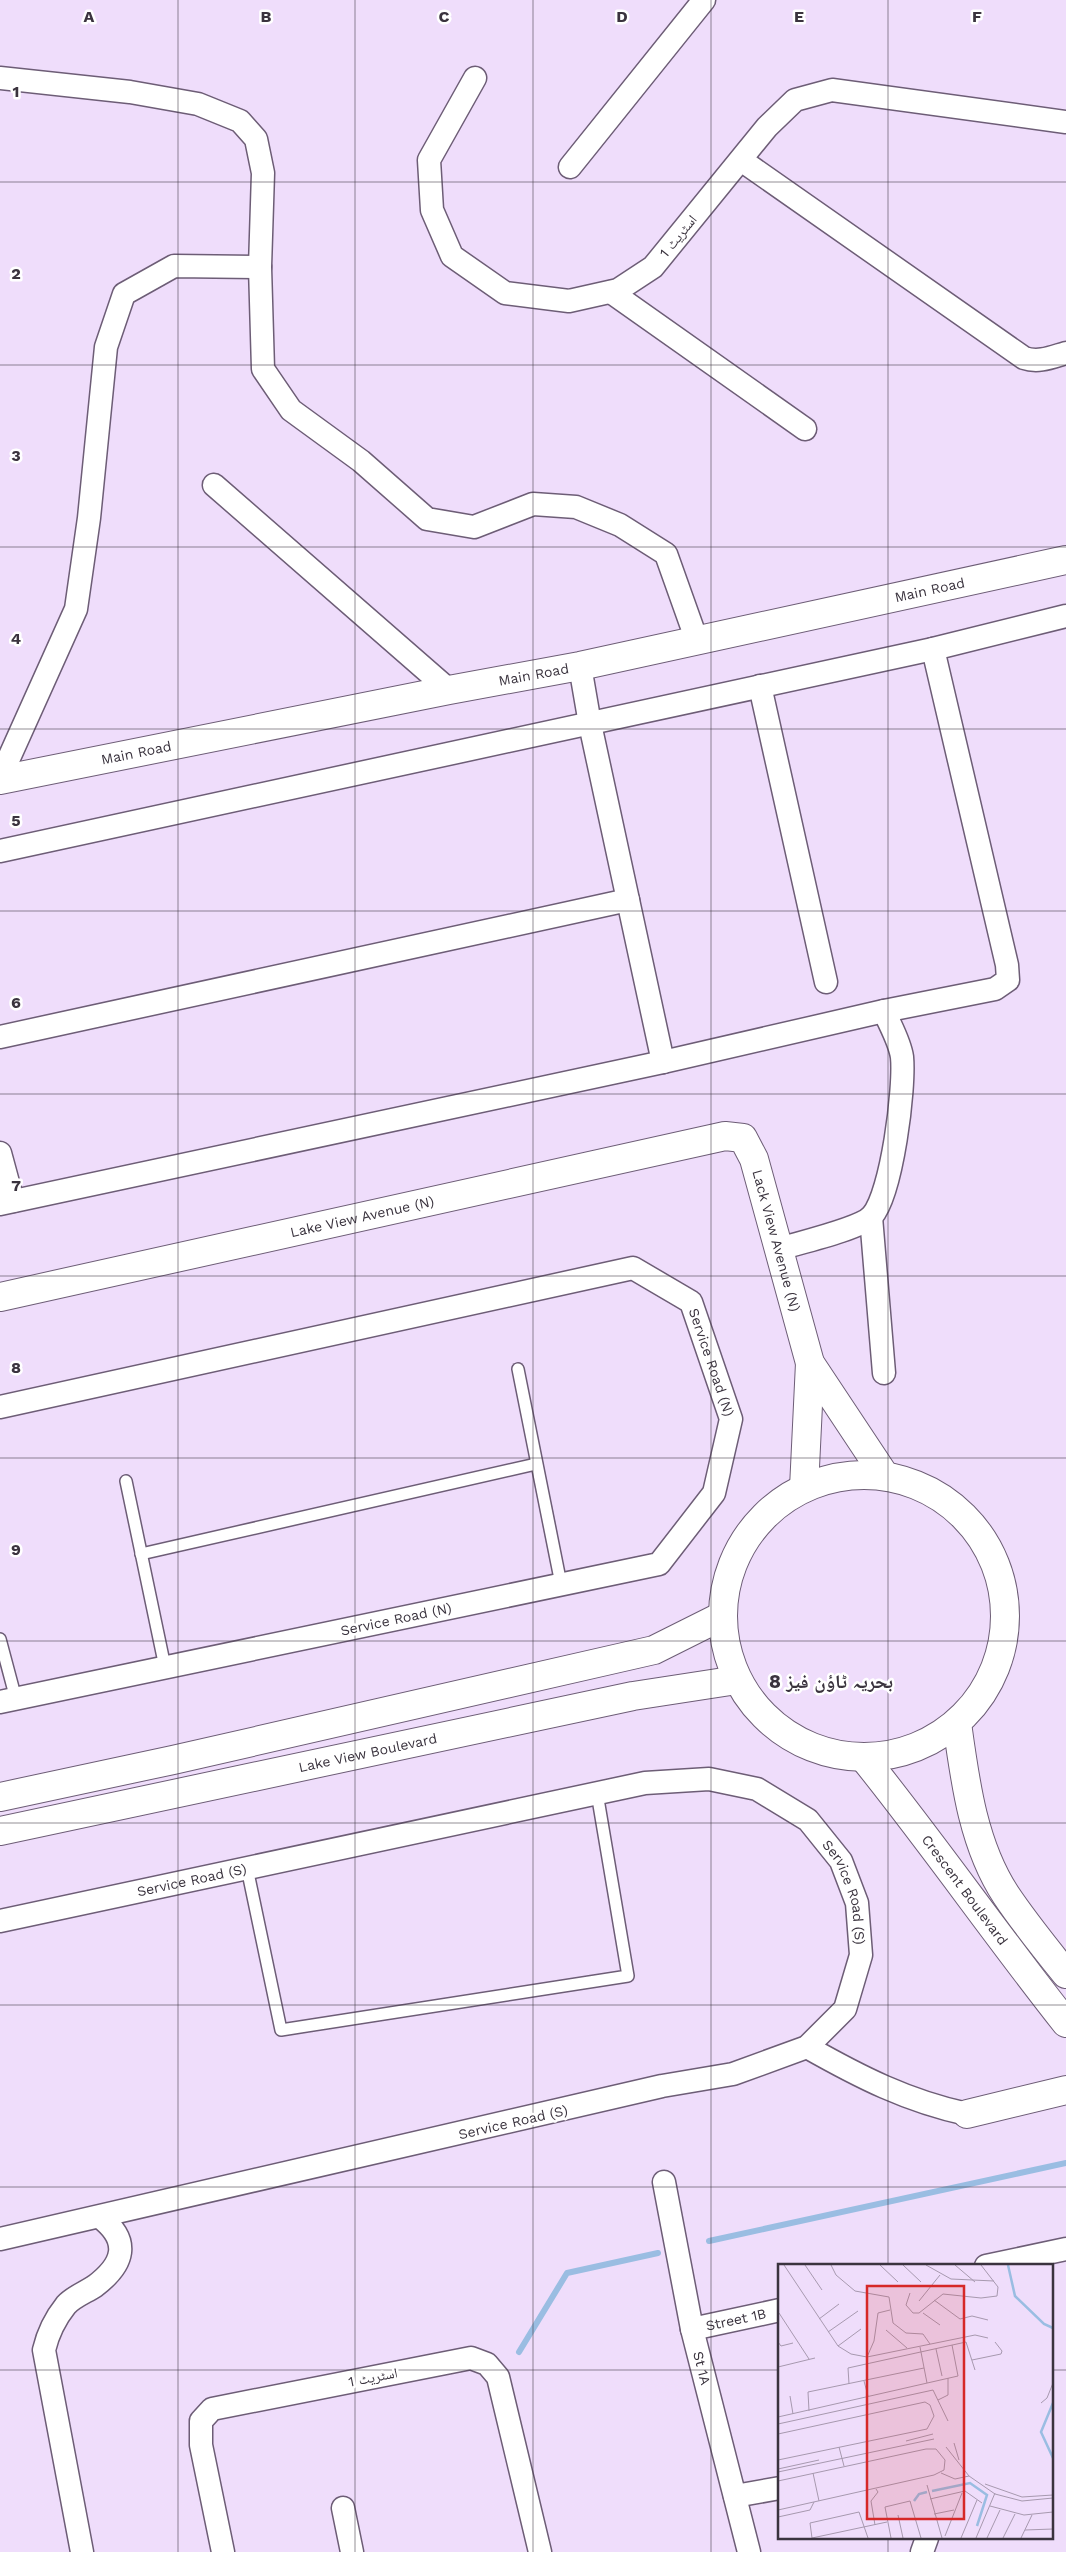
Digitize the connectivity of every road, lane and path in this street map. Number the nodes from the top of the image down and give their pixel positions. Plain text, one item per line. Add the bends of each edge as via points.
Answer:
1 (704, 0) edge
2 (0, 78) edge
3 (474, 78) dead end
4 (1066, 122) edge
5 (741, 160) junction
6 (570, 166) dead end
7 (260, 266) junction
8 (611, 292) junction
9 (1066, 353) edge
10 (805, 429) dead end
11 (214, 485) dead end
12 (1066, 560) edge
13 (1066, 616) edge
14 (696, 641) junction
15 (932, 649) junction
16 (580, 666) junction
17 (760, 686) junction
18 (449, 690) junction
19 (590, 724) junction
20 (0, 779) edge
21 (0, 851) edge
22 (628, 900) junction
23 (826, 982) dead end
24 (884, 1011) junction
25 (0, 1036) edge
26 (663, 1062) junction
27 (725, 1136) joint
28 (0, 1153) edge
29 (7, 1203) edge
30 (871, 1217) junction
31 (779, 1249) junction
32 (0, 1297) edge
33 (810, 1363) junction
34 (518, 1369) dead end
35 (884, 1373) dead end
36 (0, 1407) edge
37 (536, 1464) junction
38 (885, 1476) junction
39 (126, 1481) dead end
40 (804, 1488) junction
41 (141, 1554) junction
42 (561, 1584) junction
43 (722, 1616) junction
44 (0, 1638) edge
45 (165, 1667) junction
46 (737, 1680) junction
47 (8, 1700) edge
48 (957, 1723) junction
49 (864, 1758) junction
50 (597, 1793) junction
51 (0, 1797) edge
52 (0, 1831) edge
53 (248, 1868) junction
54 (0, 1921) edge
55 (1066, 1974) edge
56 (1066, 2023) edge
57 (807, 2047) junction
58 (1066, 2090) edge
59 (967, 2114) joint
60 (664, 2182) dead end
61 (100, 2217) junction
62 (0, 2239) edge
63 (1066, 2249) edge
64 (1040, 2260) edge
65 (1004, 2264) edge
66 (778, 2310) edge
67 (692, 2329) junction
68 (778, 2488) edge
69 (735, 2496) junction
70 (343, 2508) dead end
71 (926, 2540) edge
72 (82, 2552) edge
73 (222, 2552) edge
74 (352, 2552) edge
75 (540, 2552) edge
76 (749, 2552) edge
77 (922, 2552) edge

1 - 6 street
2 - 7 street via 130,92 198,104 240,121 256,139 263,173
3 - 8 street, اسٹریٹ 1 via 429,160 432,210 452,256 505,293 569,301
4 - 5 street, اسٹریٹ 1 via 832,90 795,100
5 - 8 street, اسٹریٹ 1 via 653,266
5 - 9 street via 1024,358 1045,360
7 - 14 street via 263,369 291,410 361,461 427,519 474,527 533,504 576,507 620,525 666,554
7 - 20 street via 174,266 124,294 106,347 89,518 76,609
8 - 10 street
11 - 18 street
12 - 14 main road, Main Road
13 - 15 street
14 - 16 main road, Main Road
15 - 17 street
15 - 24 street via 1008,980 995,989
16 - 18 main road, Main Road
16 - 19 street
17 - 19 street
17 - 23 street
18 - 20 main road, Main Road
19 - 21 street
19 - 22 street
22 - 25 street
22 - 26 street
24 - 26 street
24 - 30 street via 902,1055 903,1097 884,1195
26 - 29 street
27 - 31 main road, Lack View Avenue (N) via 743,1138 754,1159
27 - 32 main road, Lake View Avenue (N)
28 - 29 street
30 - 31 street
30 - 35 street
31 - 33 main road, Lack View Avenue (N)
33 - 38 main road, Lack View Avenue (N)
33 - 40 main road, Lack View Avenue (N)
34 - 37 lane
36 - 42 street, Service Road (N) via 633,1268 691,1302 731,1419 714,1493 659,1564
37 - 41 lane
37 - 42 lane
38 - 40 main road via 857,1475 830,1479
38 - 48 main road via 916,1485 944,1500 969,1521 988,1547 1000,1577 1006,1608 1004,1640 997,1663 979,1699
39 - 41 lane
40 - 43 main road via 761,1519 744,1540 724,1589
41 - 45 lane
42 - 45 street, Service Road (N)
43 - 46 main road via 723,1638
43 - 51 main road via 654,1650
44 - 47 lane
45 - 47 street, Service Road (N)
46 - 49 main road via 751,1702 790,1737 838,1756
46 - 52 main road, Lake View Boulevard via 633,1696
48 - 49 main road via 914,1749 890,1756
48 - 55 main road via 965,1782 988,1858 1005,1893
49 - 56 main road, Crescent Boulevard via 920,1827 1005,1947
50 - 53 street, Service Road (S)
50 - 53 lane via 628,1976 281,2030
50 - 57 street, Service Road (S) via 645,1783 709,1779 757,1789 808,1820 841,1861 857,1903 861,1955 845,2009
53 - 54 street, Service Road (S)
57 - 59 street via 871,2083 930,2106
57 - 61 street, Service Road (S) via 733,2074 662,2086
58 - 59 main road
60 - 67 street, St 1A
61 - 62 street, Service Road (S)
61 - 72 street via 114,2228 120,2242 120,2255 96,2285 67,2304 48,2331 44,2350
63 - 64 street
64 - 65 street
66 - 67 street, Street 1B
67 - 69 street, St 1A
68 - 69 street
69 - 76 street, St 1A
70 - 74 street
71 - 77 street
73 - 75 street, اسٹریٹ 1 via 201,2445 201,2421 212,2409 471,2358 487,2364 498,2377

